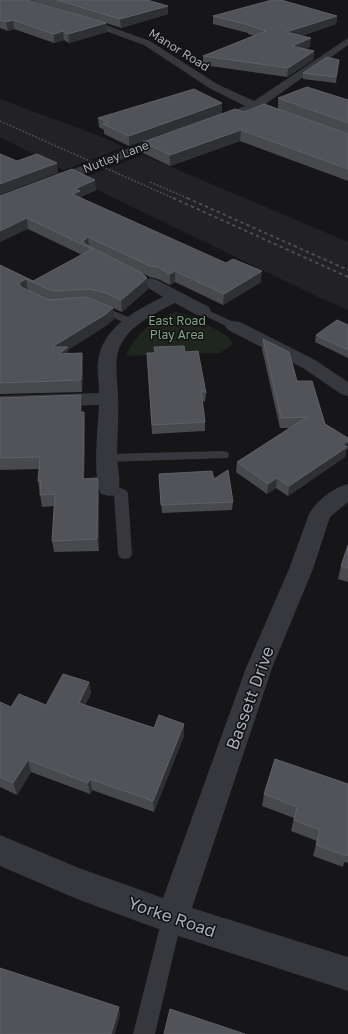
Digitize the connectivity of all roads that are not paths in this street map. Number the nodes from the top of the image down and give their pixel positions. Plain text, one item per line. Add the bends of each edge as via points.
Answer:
1 (71, 16) edge
2 (348, 41) edge
3 (255, 106) junction
4 (273, 114) edge
5 (200, 126) edge
6 (186, 131) edge
7 (0, 202) edge
8 (147, 281) edge
9 (175, 297) junction
10 (87, 304) edge
11 (203, 311) joint
12 (132, 322) junction
13 (234, 326) joint
14 (348, 390) edge
15 (109, 399) junction
16 (0, 402) edge
17 (223, 456) dead end
18 (107, 458) junction
19 (109, 489) joint
20 (348, 491) edge
21 (125, 554) dead end
22 (0, 850) edge
23 (172, 918) junction
24 (348, 974) edge
25 (144, 1034) edge

1 - 3 street, Manor Road via 147,43 213,86
2 - 3 street
3 - 4 street, Manor Road
3 - 5 street
6 - 7 street, Nutley Lane
8 - 9 street
9 - 11 street
9 - 12 street
10 - 12 lane
11 - 13 lane
12 - 15 street via 113,343 108,356
13 - 14 street via 309,364
15 - 16 street
15 - 18 street
17 - 18 lane
18 - 19 street
19 - 21 lane via 120,493
20 - 23 street, Bassett Drive via 320,514 302,569 259,668
22 - 23 street, Yorke Road via 77,883
23 - 24 street, Yorke Road
23 - 25 lane

